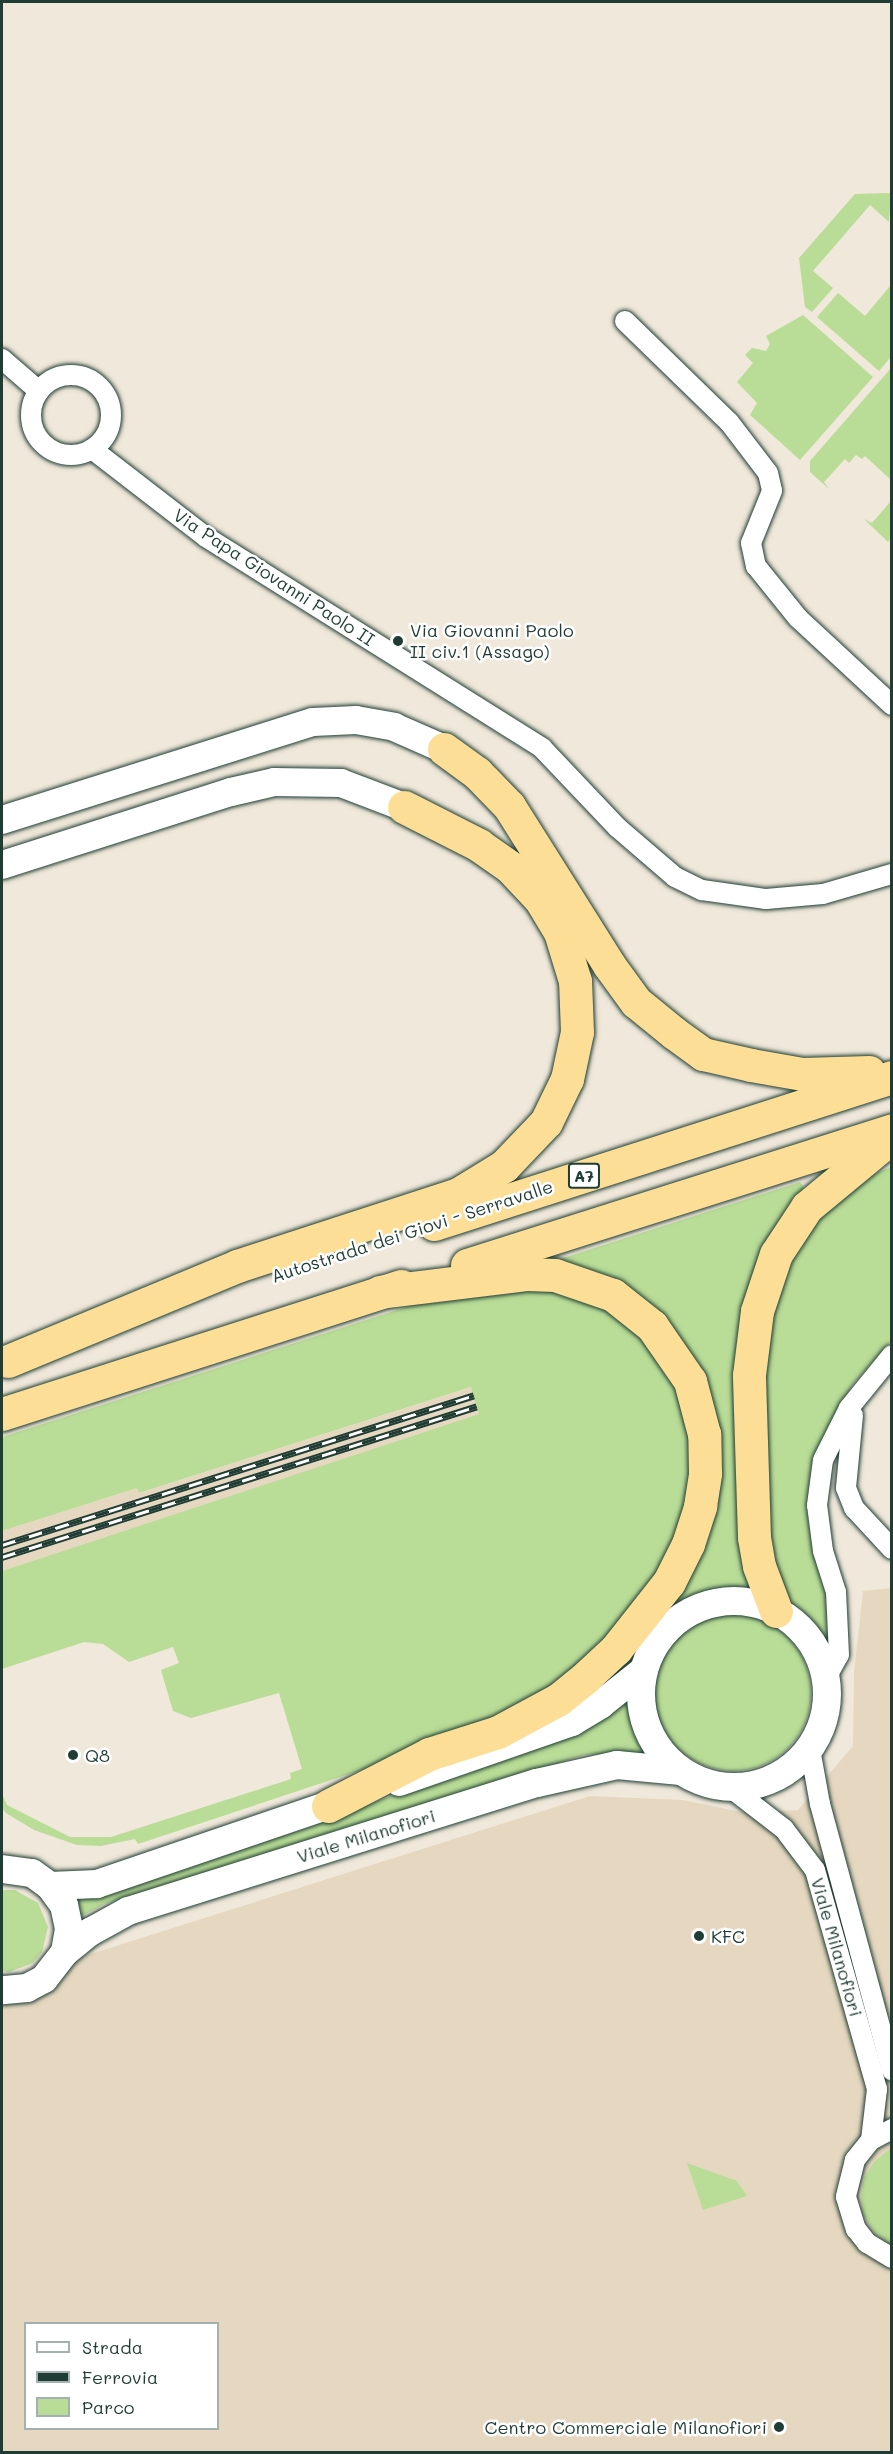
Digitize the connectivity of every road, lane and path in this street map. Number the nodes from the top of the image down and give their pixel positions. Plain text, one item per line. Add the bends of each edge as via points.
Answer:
1 (625, 321) dead end
2 (2, 359) edge
3 (39, 391) junction
4 (92, 449) junction
5 (891, 705) edge
6 (444, 749) joint
7 (404, 807) joint
8 (2, 820) edge
9 (2, 865) edge
10 (891, 874) edge
11 (891, 1071) edge
12 (891, 1077) edge
13 (891, 1130) edge
14 (891, 1138) edge
15 (381, 1292) junction
16 (891, 1355) edge
17 (5, 1362) edge
18 (864, 1387) junction
19 (2, 1414) edge
20 (891, 1549) edge
21 (776, 1611) junction
22 (644, 1670) junction
23 (826, 1678) junction
24 (810, 1749) junction
25 (681, 1771) junction
26 (731, 1788) junction
27 (328, 1806) junction
28 (2, 1869) edge
29 (51, 1886) junction
30 (65, 1953) junction
31 (2, 1990) edge
32 (891, 2070) edge
33 (891, 2129) edge
34 (871, 2140) junction
35 (891, 2258) edge

1 - 5 street via 729,423 768,473 772,491 751,543 756,566 798,618
2 - 3 street
3 - 4 street via 31,416 42,441 65,454
3 - 4 street via 48,382 71,375 88,379 103,390 109,400 111,422
4 - 10 street, Via Papa Giovanni Paolo II via 206,537 542,748 618,828 675,877 702,890 766,898 823,894
6 - 8 main road via 394,727 356,720 313,722
6 - 11 highway via 477,773 509,806 636,1002 703,1054 802,1074
7 - 9 main road via 341,783 274,782
7 - 17 highway via 479,845 510,867 541,900 560,932 575,981 578,1032 567,1079 546,1122 504,1166 458,1194 237,1266
12 - 17 highway, Autostrada dei Giovi - Serravalle / A7
13 - 15 highway
14 - 21 highway via 807,1207 776,1254 757,1311 749,1375 754,1537 759,1566
15 - 19 highway
15 - 27 highway via 526,1274 555,1275 613,1295 652,1326 690,1381 704,1434 705,1473 688,1544 669,1582 616,1649 587,1676 559,1699 498,1732 429,1754
16 - 18 street
18 - 20 street via 850,1424 846,1488 854,1508
18 - 23 street via 824,1460 817,1505 823,1551 836,1592 839,1655
21 - 22 main road, Viale Milanofiori via 730,1601 692,1611 672,1624 655,1644
21 - 23 main road, Viale Milanofiori via 808,1637
22 - 25 main road, Viale Milanofiori via 641,1690 646,1726 654,1742
22 - 27 main road, Viale Milanofiori via 572,1722
23 - 24 main road, Viale Milanofiori via 826,1714
24 - 26 main road, Viale Milanofiori via 775,1778
24 - 32 street, Viale Milanofiori via 820,1804
25 - 26 main road, Viale Milanofiori via 699,1781
25 - 30 main road, Viale Milanofiori via 617,1765 537,1783 128,1911 90,1932
26 - 34 street, Viale Milanofiori via 784,1829 815,1870 877,2089
27 - 29 main road, Viale Milanofiori via 97,1884
28 - 29 main road via 32,1873
29 - 30 main road via 64,1905 69,1929
30 - 31 main road, Viale Milanofiori via 44,1979 27,1988
33 - 34 street, Viale Milanofiori
34 - 35 street, Viale Milanofiori via 851,2168 848,2206 856,2229 867,2243

